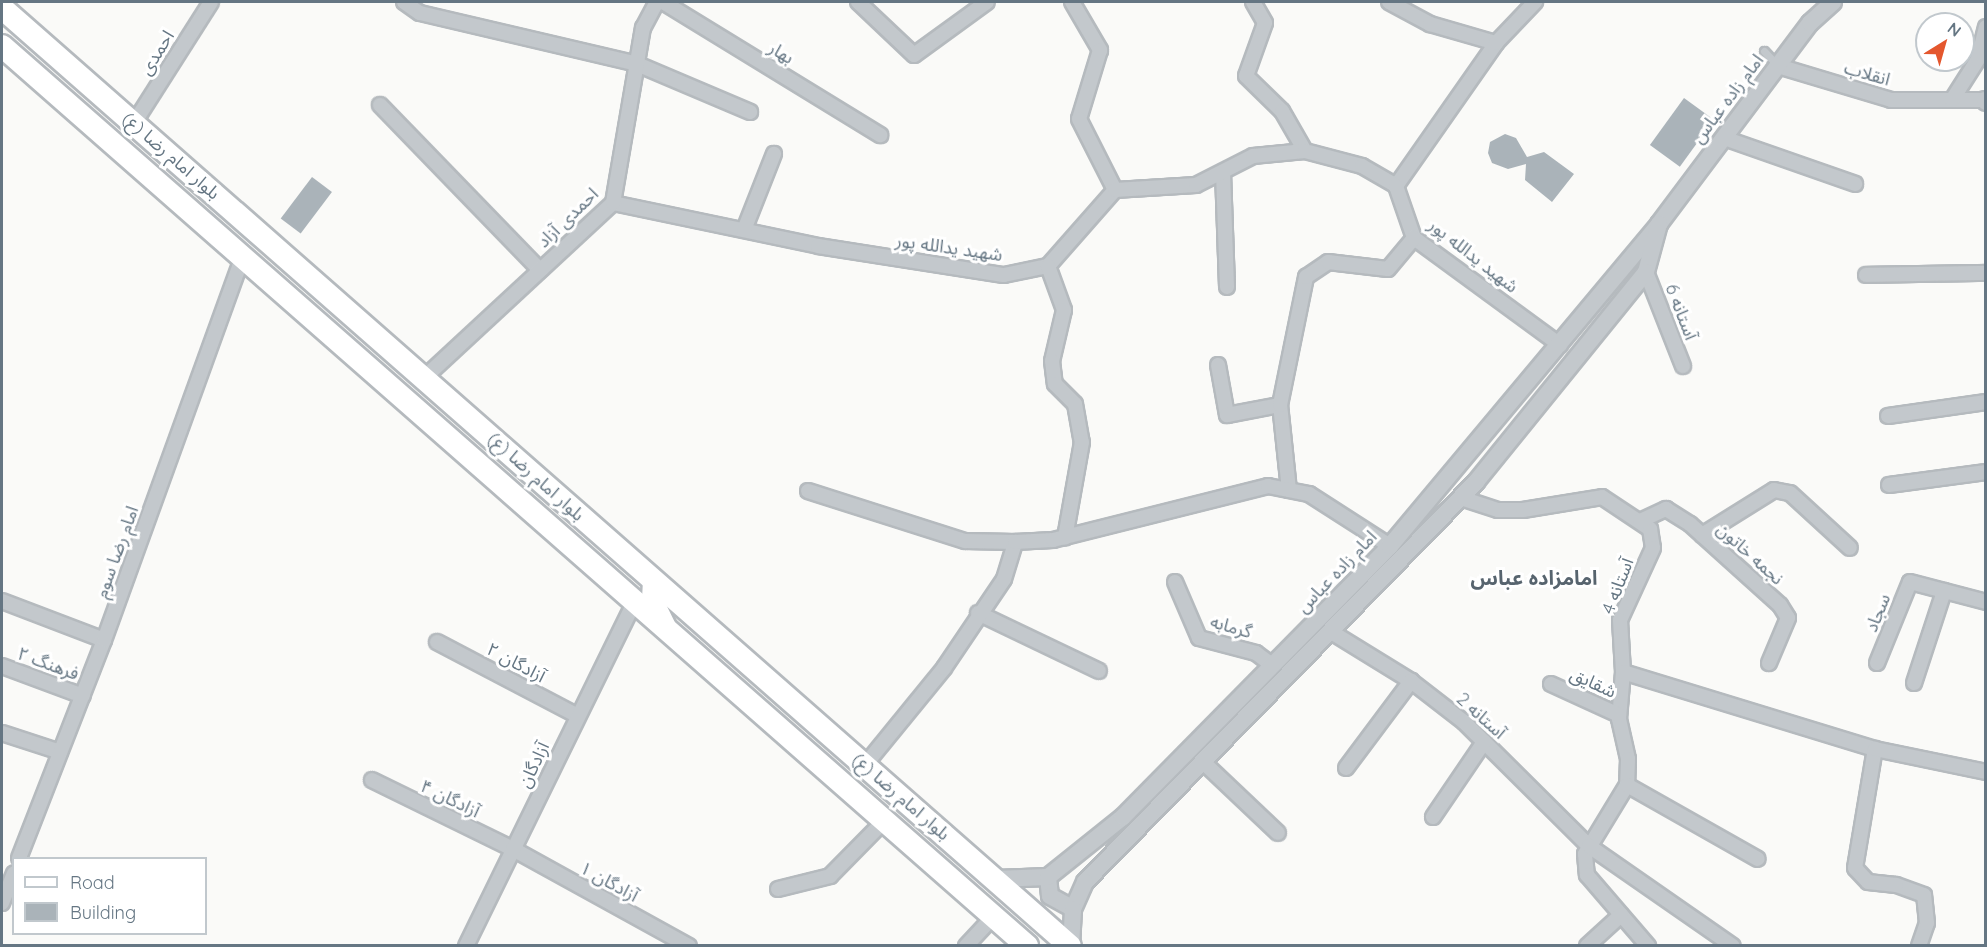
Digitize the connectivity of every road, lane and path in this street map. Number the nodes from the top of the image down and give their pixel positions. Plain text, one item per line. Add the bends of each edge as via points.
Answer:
1 (211, 2) edge
2 (404, 2) edge
3 (657, 2) edge
4 (663, 2) edge
5 (858, 2) edge
6 (987, 2) edge
7 (1072, 2) edge
8 (1253, 2) edge
9 (1389, 2) edge
10 (1535, 2) edge
11 (1833, 2) edge
12 (2, 8) edge
13 (1986, 27) edge
14 (1496, 43) junction
15 (2, 46) edge
16 (1764, 51) dead end
17 (637, 64) junction
18 (1778, 66) junction
19 (1952, 100) junction
20 (1985, 101) edge
21 (380, 105) dead end
22 (750, 112) dead end
23 (134, 123) junction
24 (880, 135) dead end
25 (1724, 138) junction
26 (1305, 151) junction
27 (774, 154) dead end
28 (1222, 172) junction
29 (1855, 184) dead end
30 (1396, 186) junction
31 (1115, 190) junction
32 (613, 203) junction
33 (1659, 224) junction
34 (744, 230) junction
35 (1414, 238) junction
36 (243, 257) junction
37 (1048, 266) junction
38 (540, 270) junction
39 (1646, 272) junction
40 (1986, 273) edge
41 (1866, 275) dead end
42 (1227, 287) dead end
43 (1560, 345) junction
44 (1218, 365) dead end
45 (1683, 366) dead end
46 (424, 378) junction
47 (1986, 402) edge
48 (1280, 405) junction
49 (1888, 416) dead end
50 (1986, 472) edge
51 (1889, 485) dead end
52 (1289, 490) junction
53 (808, 491) dead end
54 (1461, 498) junction
55 (1640, 521) junction
56 (1702, 535) junction
57 (1065, 537) junction
58 (1016, 542) junction
59 (1390, 546) junction
60 (1850, 548) dead end
61 (620, 551) junction
62 (600, 570) junction
63 (653, 580) junction
64 (1175, 582) dead end
65 (1944, 591) junction
66 (2, 601) edge
67 (635, 601) junction
68 (1986, 602) edge
69 (978, 613) junction
70 (665, 627) junction
71 (1333, 633) junction
72 (104, 640) junction
73 (437, 642) dead end
74 (1768, 663) dead end
75 (1877, 663) dead end
76 (2, 666) edge
77 (1273, 666) junction
78 (1099, 671) dead end
79 (1623, 672) junction
80 (1411, 681) junction
81 (1914, 683) dead end
82 (1551, 684) dead end
83 (83, 696) junction
84 (1619, 715) junction
85 (578, 716) junction
86 (2, 733) edge
87 (1484, 742) junction
88 (1875, 749) junction
89 (60, 752) junction
90 (1203, 762) junction
91 (865, 765) junction
92 (1346, 768) dead end
93 (1986, 772) edge
94 (372, 780) dead end
95 (1627, 785) junction
96 (1433, 816) dead end
97 (884, 821) junction
98 (1278, 833) dead end
99 (1589, 846) junction
100 (513, 849) junction
101 (19, 857) edge
102 (1758, 859) dead end
103 (1048, 877) junction
104 (12, 878) edge
105 (995, 879) junction
106 (778, 889) dead end
107 (2, 903) edge
108 (1073, 909) junction
109 (1622, 915) junction
110 (994, 916) junction
111 (466, 945) edge
112 (689, 945) edge
113 (966, 945) edge
114 (1027, 945) edge
115 (1070, 945) edge
116 (1587, 945) edge
117 (1648, 945) edge
118 (1733, 945) edge
119 (1918, 945) edge

1 - 23 street, احمدی
2 - 17 street via 420,13
3 - 17 street, احمدی آزاد via 643,28
4 - 24 street, بهار
5 - 6 street via 914,54
7 - 31 street via 1100,50 1079,119
8 - 26 street via 1265,22 1246,75 1282,111
9 - 14 street via 1430,24
10 - 14 street
11 - 18 street, امام زاده عباس via 1810,23
12 - 23 highway, بلوار امام رضا (ع)
13 - 19 street via 1978,59
14 - 30 street
15 - 36 highway, بلوار امام رضا (ع)
16 - 18 lane
17 - 22 street
17 - 32 street, احمدی آزاد
18 - 19 street, انقلاب via 1891,100
18 - 25 street, امام زاده عباس
19 - 20 street, انقلاب
21 - 38 street
23 - 46 highway, بلوار امام رضا (ع)
25 - 29 street
25 - 33 street, امام زاده عباس
26 - 28 street via 1253,156
26 - 30 street via 1362,166
27 - 34 street
28 - 31 street via 1196,185
28 - 42 street
30 - 35 street, شهید یدالله پور
31 - 37 street
32 - 34 street, شهید یدالله پور
32 - 38 street, احمدی آزاد
33 - 39 street, امام زاده عباس
33 - 43 street, امام زاده عباس
34 - 37 street, شهید یدالله پور via 818,246 1004,275
35 - 43 street, شهید یدالله پور
35 - 48 street via 1388,269 1328,262 1306,277
36 - 62 highway, بلوار امام رضا (ع)
36 - 72 street, امام رضا سوم
37 - 57 street via 1064,310 1052,361 1055,384 1075,404 1082,442
38 - 46 street, احمدی آزاد
39 - 45 street, آستانه 6
39 - 54 street, امام زاده عباس
40 - 41 street
43 - 59 street, امام زاده عباس
44 - 48 street via 1227,415
46 - 61 highway, بلوار امام رضا (ع)
47 - 49 street
48 - 52 street
50 - 51 street
52 - 57 street via 1268,486 1226,494
52 - 59 street via 1309,494
53 - 58 street via 965,541
54 - 55 street via 1498,510 1523,510 1602,497
54 - 71 street, امام زاده عباس
55 - 56 street, نجمه خاتون via 1666,509
55 - 79 street, آستانه 4 via 1650,529 1653,548 1620,620
56 - 60 street via 1774,490 1790,493
56 - 74 street, نجمه خاتون via 1780,605 1788,618
57 - 58 street
58 - 69 street via 1004,579
59 - 77 street, امام زاده عباس
61 - 62 main road via 614,563
61 - 63 highway, بلوار امام رضا (ع)
62 - 67 highway, بلوار امام رضا (ع)
63 - 70 main road via 652,600
63 - 91 highway, بلوار امام رضا (ع)
64 - 77 street, گرمابه via 1199,638 1256,653
65 - 68 street, سجاد
65 - 75 street, سجاد via 1910,582
65 - 81 street
66 - 72 street
67 - 70 highway, بلوار امام رضا (ع)
67 - 85 street, آزادگان
69 - 78 street
69 - 91 street via 944,668
70 - 97 highway, بلوار امام رضا (ع)
71 - 80 street, آستانه 2
71 - 90 street, امام زاده عباس
72 - 83 street, امام رضا سوم
73 - 85 street, آزادگان ۲
76 - 83 street, فرهنگ ۲
77 - 103 street, امام زاده عباس via 1123,818
79 - 84 street, آستانه 4
79 - 88 street
80 - 87 street, آستانه 2
80 - 92 street
82 - 84 street, شقایق
83 - 89 street, امام رضا سوم
84 - 95 street, آستانه 4 via 1628,759
85 - 100 street, آزادگان
86 - 89 street
87 - 96 street
87 - 99 street, آستانه 2
88 - 93 street
88 - 119 street via 1856,868 1868,882 1896,885 1924,895 1927,923
89 - 101 street, امام رضا سوم
90 - 98 street
90 - 108 street, امام زاده عباس via 1085,882
91 - 105 highway, بلوار امام رضا (ع)
94 - 100 street, آزادگان ۴
95 - 99 street
95 - 102 street
97 - 106 street via 830,876
97 - 110 highway, بلوار امام رضا (ع)
99 - 109 street via 1585,854 1587,875
99 - 118 street, آستانه 2
100 - 111 street, آزادگان
100 - 112 street, آزادگان ۱
103 - 105 street
103 - 108 street via 1050,896
104 - 107 street
105 - 115 highway, بلوار امام رضا (ع)
108 - 115 street, امام زاده عباس
109 - 116 street
109 - 117 street
110 - 113 street
110 - 114 highway, بلوار امام رضا (ع)

